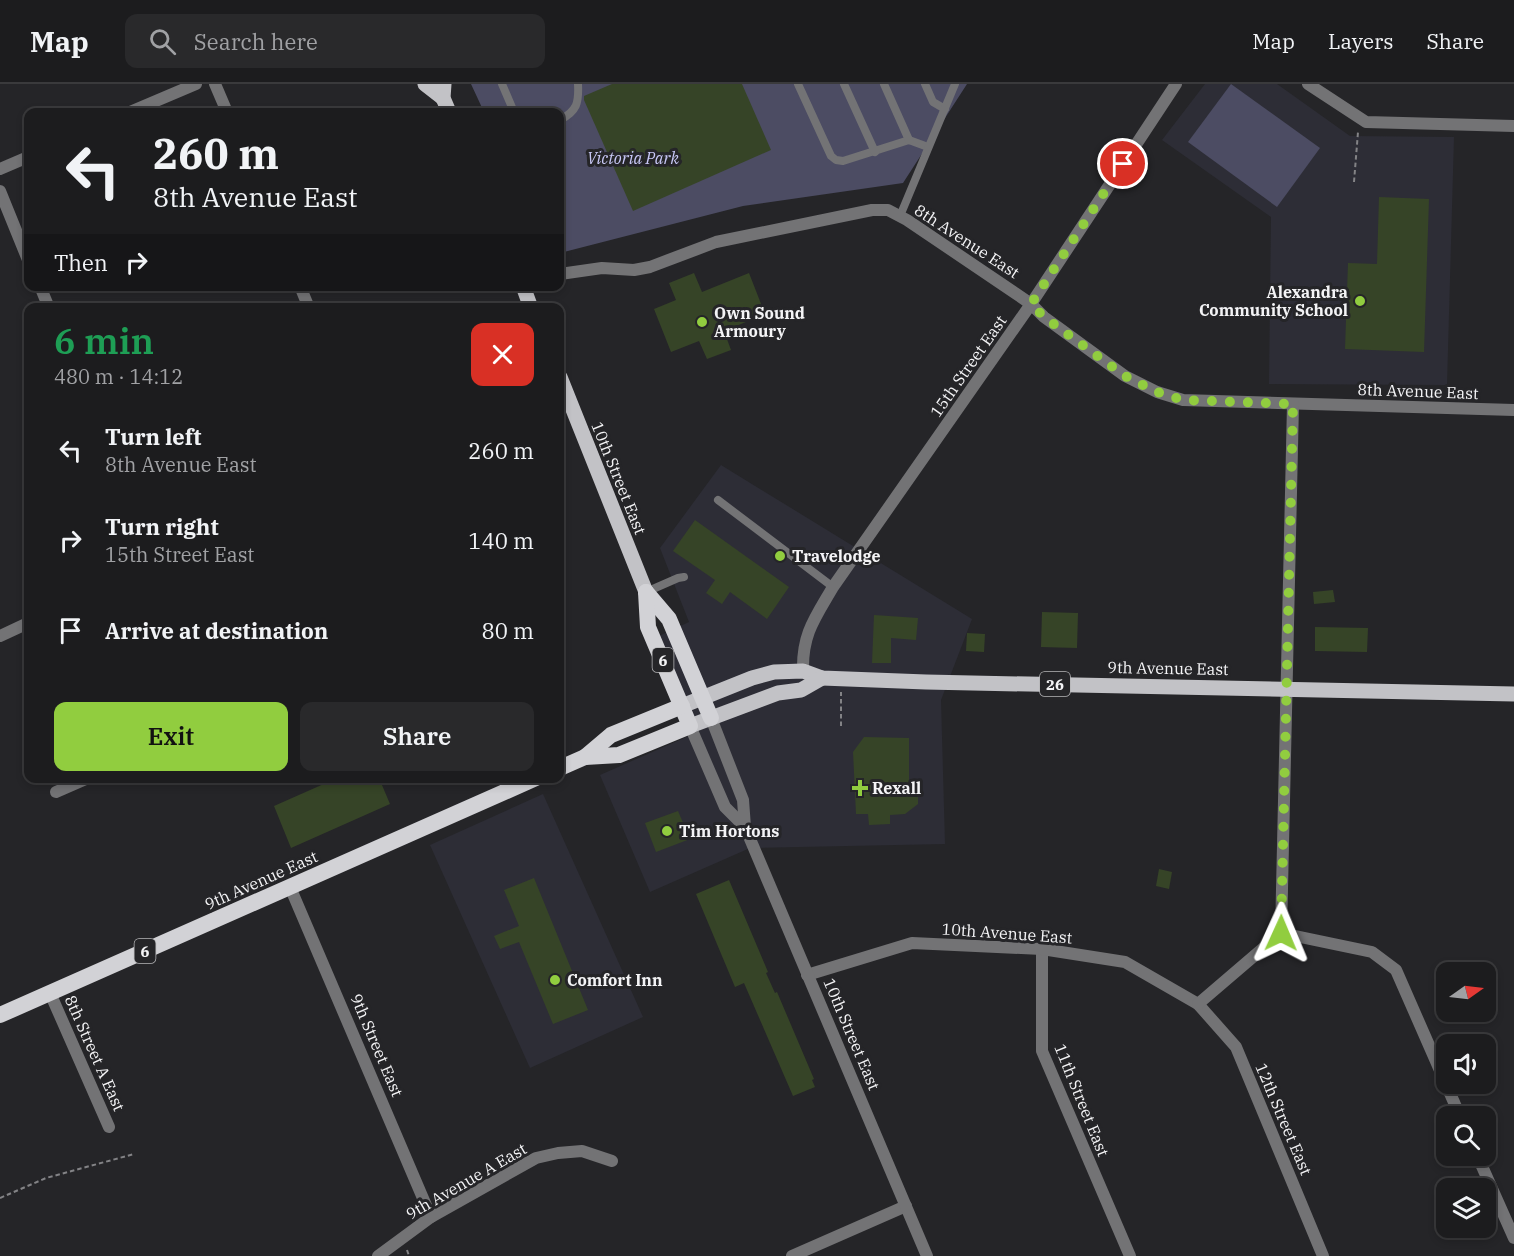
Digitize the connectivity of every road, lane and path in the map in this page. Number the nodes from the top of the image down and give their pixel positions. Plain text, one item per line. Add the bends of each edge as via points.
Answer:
1 (196, 84) edge
2 (215, 84) edge
3 (425, 84) edge
4 (502, 84) edge
5 (578, 84) edge
6 (798, 84) edge
7 (844, 84) edge
8 (884, 84) edge
9 (925, 84) edge
10 (955, 84) edge
11 (1176, 84) edge
12 (1308, 84) edge
13 (444, 91) edge
14 (139, 108) edge
15 (225, 108) edge
16 (449, 108) edge
17 (512, 108) edge
18 (945, 109) junction
19 (1359, 117) junction
20 (564, 118) edge
21 (1514, 126) edge
22 (909, 140) junction
23 (928, 147) junction
24 (875, 152) junction
25 (24, 159) edge
26 (0, 169) edge
27 (1354, 182) dead end
28 (0, 191) edge
29 (900, 216) junction
30 (24, 250) edge
31 (564, 273) edge
32 (1031, 304) junction
33 (564, 398) edge
34 (1293, 404) junction
35 (1514, 410) edge
36 (717, 500) dead end
37 (684, 577) dead end
38 (833, 587) junction
39 (646, 592) junction
40 (24, 625) edge
41 (0, 636) edge
42 (803, 671) junction
43 (822, 678) junction
44 (842, 679) junction
45 (1287, 689) junction
46 (1514, 694) edge
47 (702, 697) junction
48 (682, 705) junction
49 (711, 718) junction
50 (690, 726) junction
51 (841, 726) dead end
52 (585, 757) junction
53 (564, 766) edge
54 (77, 783) edge
55 (526, 783) edge
56 (56, 792) dead end
57 (745, 827) junction
58 (290, 887) junction
59 (1281, 933) junction
60 (1042, 948) junction
61 (807, 975) junction
62 (50, 993) junction
63 (1198, 1004) junction
64 (0, 1015) edge
65 (1456, 1106) edge
66 (109, 1127) dead end
67 (134, 1154) dead end
68 (612, 1161) dead end
69 (1483, 1166) edge
70 (0, 1198) edge
71 (906, 1206) junction
72 (431, 1217) junction
73 (1514, 1238) edge
74 (378, 1256) edge
75 (792, 1256) edge
76 (927, 1256) edge
77 (1130, 1256) edge
78 (1323, 1256) edge

1 - 14 street
2 - 15 street
3 - 13 main road
4 - 17 lane
5 - 20 lane via 579,100 571,115
6 - 24 lane via 831,156 843,161
7 - 24 lane
8 - 22 lane
9 - 18 lane via 933,102
10 - 18 lane
11 - 32 street, 15th Street East
12 - 19 street
13 - 16 main road
18 - 23 lane
19 - 21 street via 1366,122
19 - 27 path
22 - 23 lane
22 - 24 lane
23 - 29 lane
25 - 26 street
28 - 30 street
29 - 31 street, 8th Avenue East via 888,210 872,210 716,242 650,267 602,267
29 - 32 street, 8th Avenue East
32 - 34 street, 8th Avenue East via 1125,376 1157,392 1183,400
32 - 38 street, 15th Street East
33 - 39 main road, 10th Street East
34 - 35 street, 8th Avenue East
34 - 45 street
36 - 38 lane
37 - 39 lane
38 - 42 street, 15th Street East via 809,627 802,653
39 - 47 highway, 10th Street East / 6 via 669,619
39 - 48 highway, 10th Street East / 6 via 648,627
40 - 41 street
42 - 43 main road, 9th Avenue East / 26
42 - 47 main road, 9th Avenue East / 26 via 774,672
43 - 44 main road, 9th Avenue East / 26
43 - 49 main road, 9th Avenue East / 26 via 801,690 778,693
44 - 45 main road, 9th Avenue East / 26
44 - 51 path
45 - 46 main road, 9th Avenue East / 26
45 - 59 street
47 - 48 main road, 9th Avenue East / 26
47 - 49 highway, 10th Street East / 6
48 - 50 highway, 10th Street East / 6
48 - 52 highway, 9th Avenue East via 611,735
49 - 50 main road
49 - 57 street, 10th Street East via 743,800
50 - 52 highway, 9th Avenue East via 618,755
50 - 57 street, 10th Street East via 725,807
52 - 53 highway, 9th Avenue East
54 - 56 street
55 - 58 highway, 9th Avenue East / 6
57 - 61 street, 10th Street East
58 - 62 highway, 9th Avenue East / 6
58 - 72 street, 9th Street East
59 - 63 street
59 - 65 street via 1372,952 1396,970
60 - 61 street, 10th Avenue East via 912,943
60 - 63 street, 10th Avenue East via 1125,962
60 - 77 street, 11th Street East via 1042,1052
61 - 71 street, 10th Street East
62 - 64 highway, 9th Avenue East / 6
62 - 66 street, 8th Street A East
63 - 78 street, 12th Street East via 1236,1047
67 - 70 path via 46,1178
68 - 72 street, 9th Avenue A East via 582,1151 536,1158
69 - 73 street
71 - 75 street
71 - 76 street, 10th Street East
72 - 74 street, 9th Avenue A East

